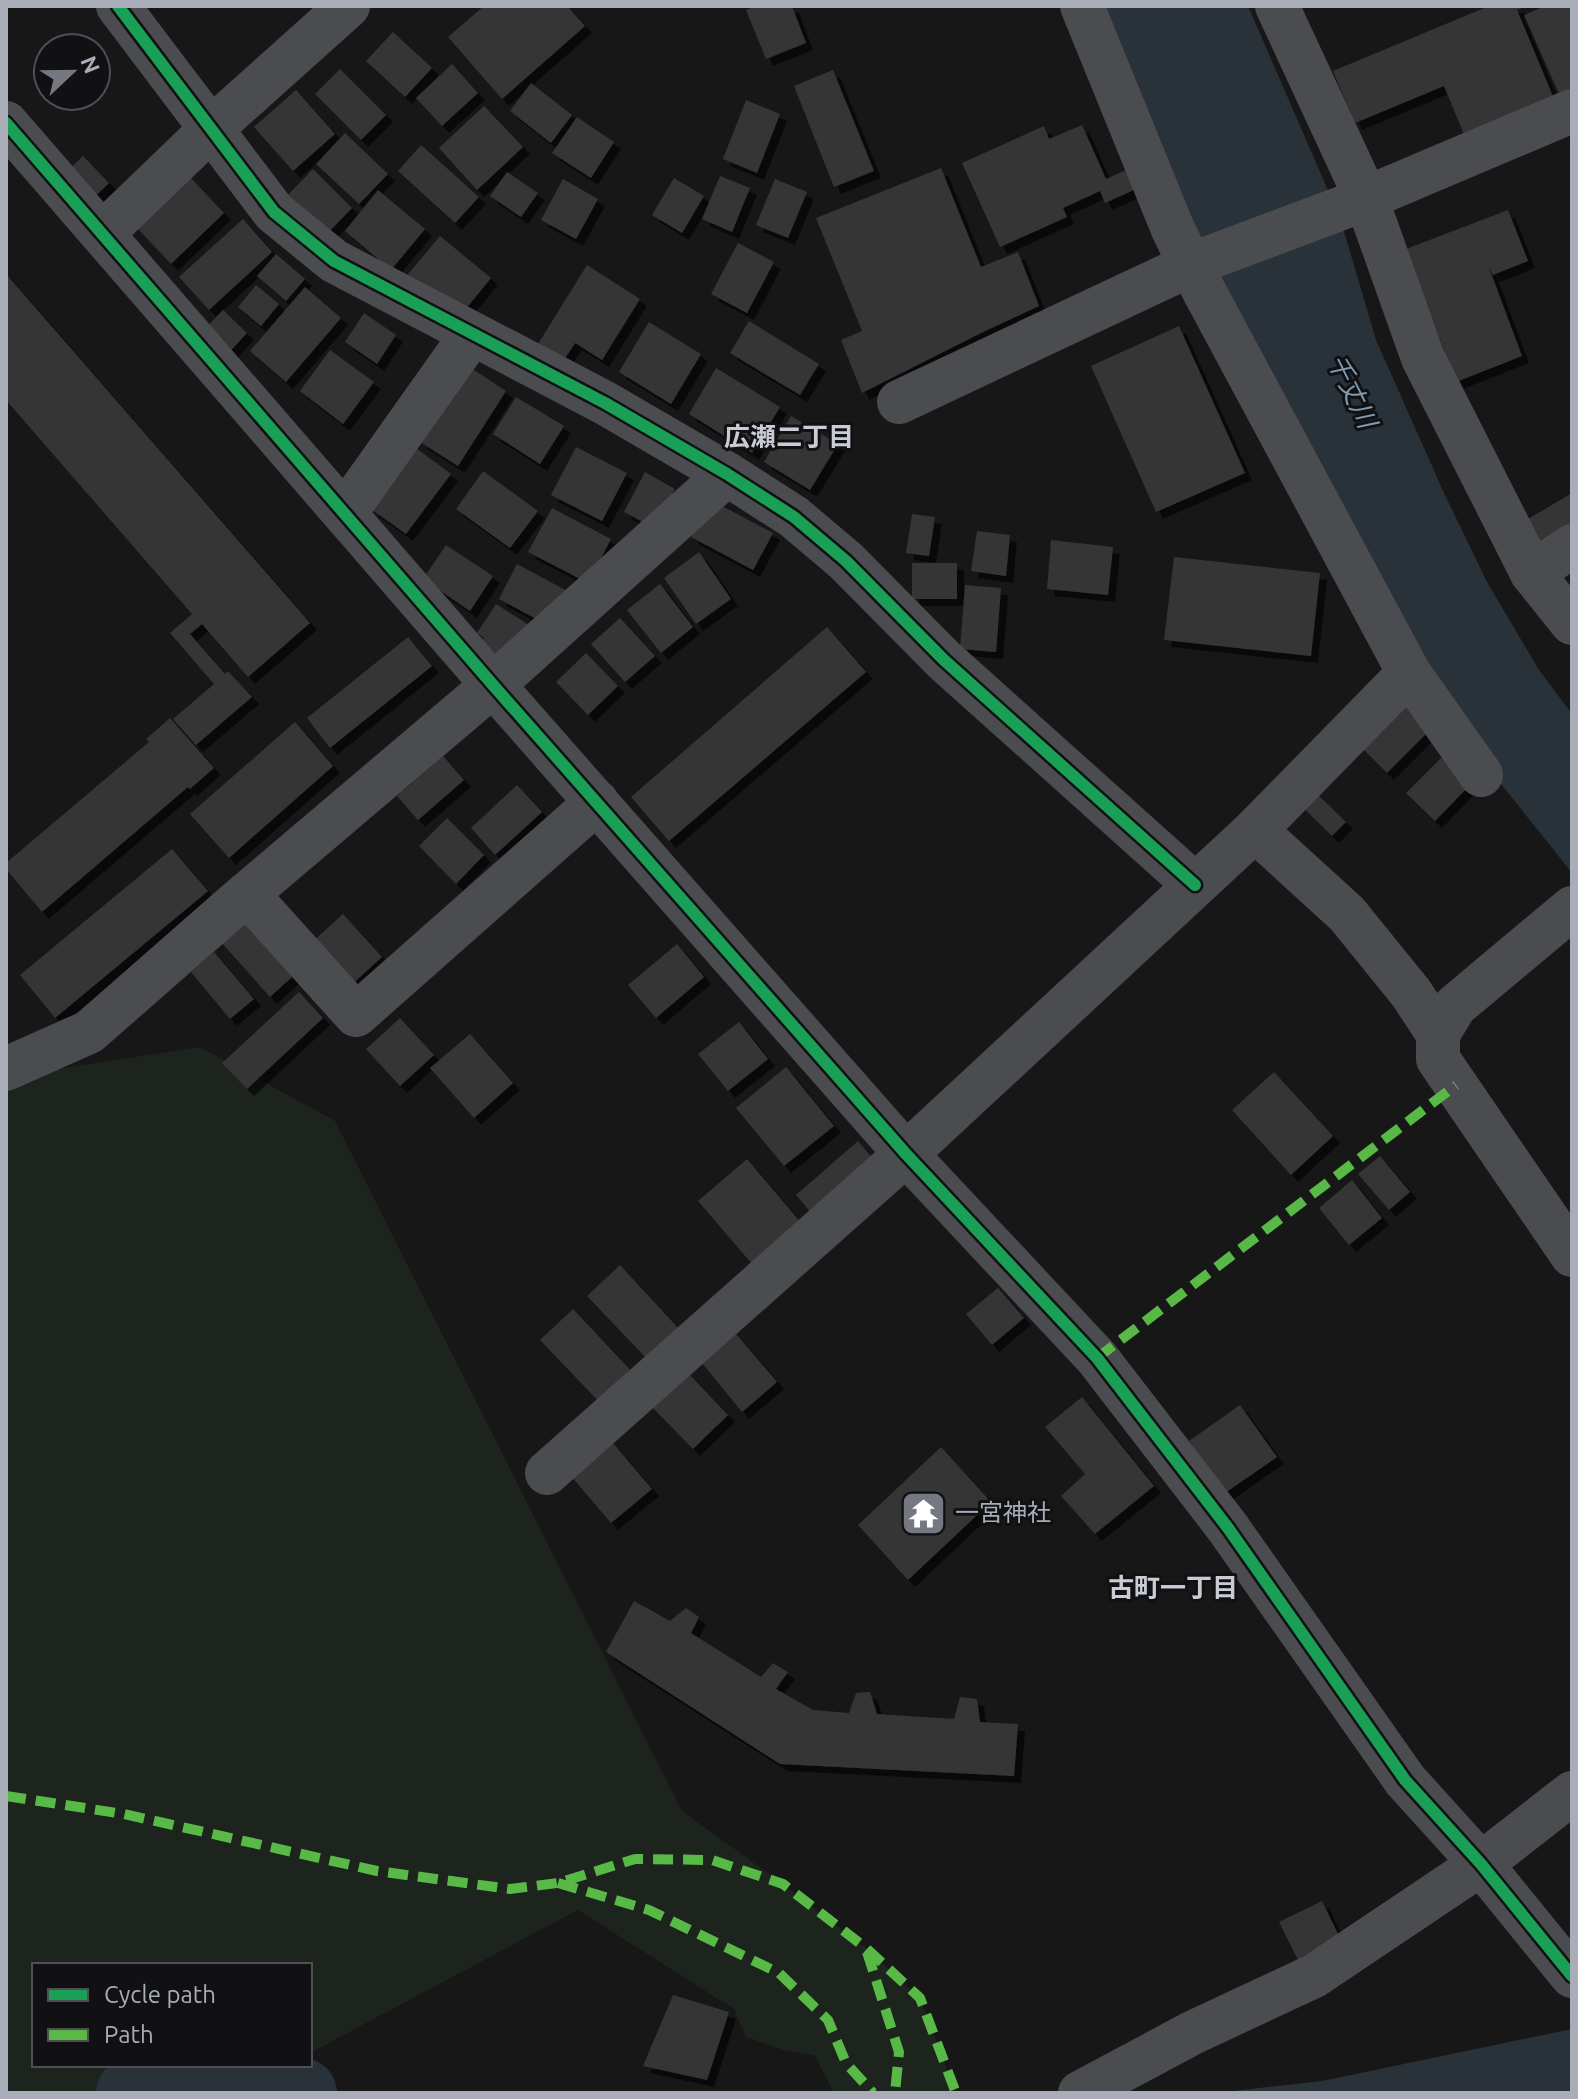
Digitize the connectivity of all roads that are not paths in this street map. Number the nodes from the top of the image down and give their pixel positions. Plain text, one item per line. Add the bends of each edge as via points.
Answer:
1 (118, 6) edge
2 (348, 6) edge
3 (1082, 6) edge
4 (1277, 6) edge
5 (1572, 111) edge
6 (6, 123) edge
7 (212, 128) junction
8 (1358, 202) junction
9 (103, 233) junction
10 (1195, 264) junction
11 (472, 334) junction
12 (899, 402) dead end
13 (727, 474) junction
14 (345, 513) junction
15 (1572, 546) edge
16 (1532, 573) junction
17 (1572, 623) edge
18 (1409, 673) junction
19 (493, 685) junction
20 (1481, 775) dead end
21 (597, 802) junction
22 (1255, 830) junction
23 (1195, 885) junction
24 (247, 894) junction
25 (1572, 908) edge
26 (1438, 1034) junction
27 (6, 1069) edge
28 (906, 1154) junction
29 (1572, 1255) edge
30 (547, 1473) dead end
31 (1572, 1793) edge
32 (1481, 1864) junction
33 (1572, 1976) edge
34 (1080, 2093) edge

1 - 7 street
2 - 7 street
3 - 10 street via 1172,227
4 - 8 street
5 - 8 street
6 - 9 street
7 - 9 street
7 - 11 street via 274,212 334,261
8 - 10 street
8 - 16 street via 1423,358
9 - 14 street
10 - 12 street
10 - 18 street
11 - 13 street
11 - 14 street
13 - 19 street
13 - 23 street via 794,517 846,561 944,660
14 - 19 street
15 - 16 street
16 - 17 street
18 - 20 street
18 - 22 street
19 - 21 street
19 - 24 street
21 - 24 street via 356,1015
21 - 28 street
22 - 23 street
22 - 26 street via 1347,914
23 - 28 street
24 - 27 street via 89,1032
25 - 26 street via 1455,1006
26 - 29 street via 1438,1059
28 - 30 street
28 - 32 street via 1097,1358 1228,1528 1405,1780
31 - 32 street
32 - 33 street
32 - 34 street via 1314,1976

